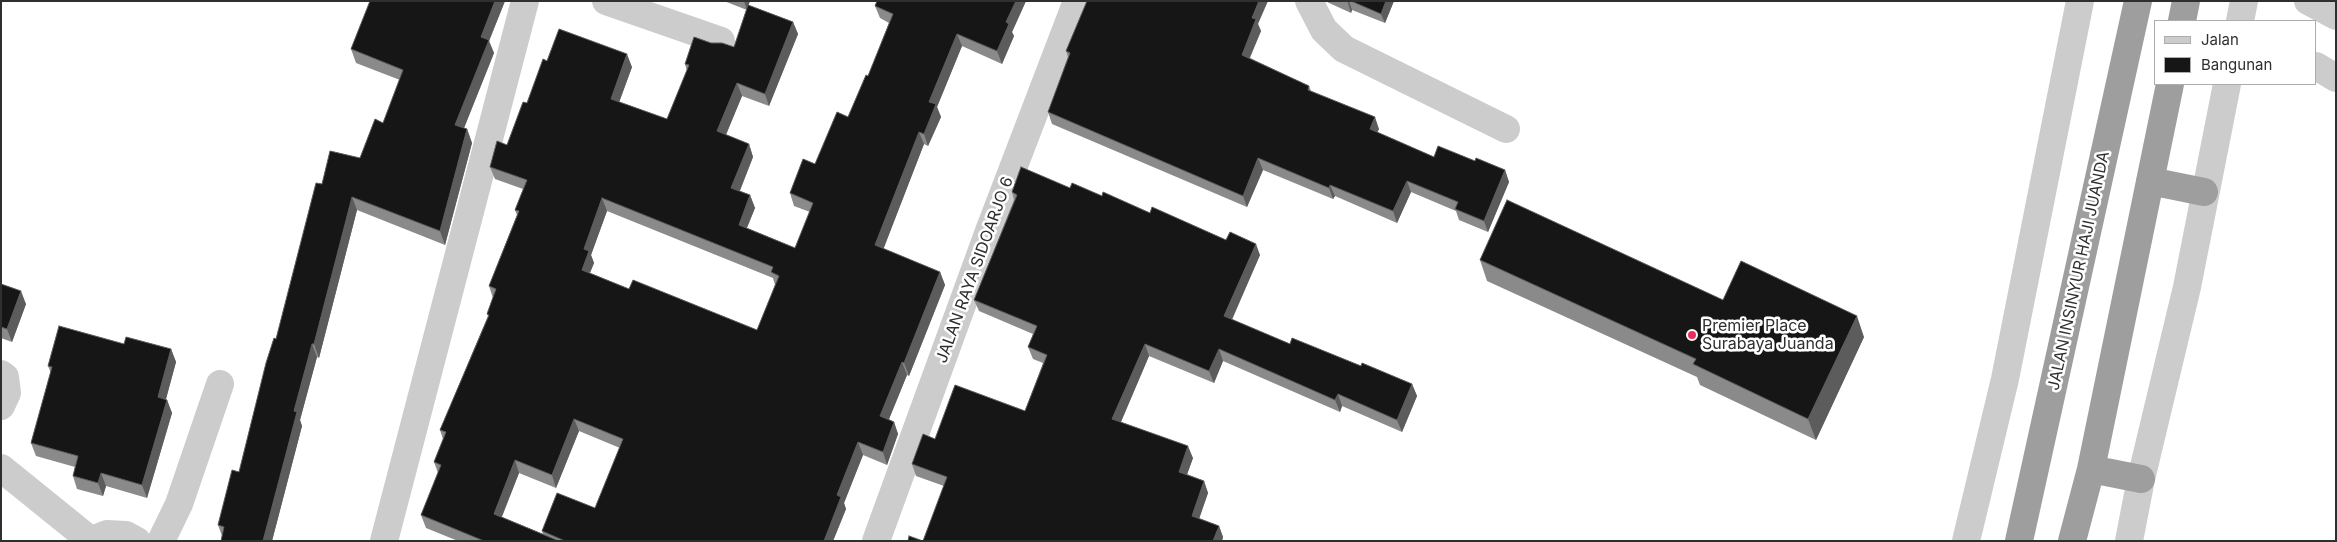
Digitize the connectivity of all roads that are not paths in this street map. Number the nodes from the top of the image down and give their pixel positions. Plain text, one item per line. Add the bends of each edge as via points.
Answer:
1 (525, 1) edge
2 (606, 1) edge
3 (1077, 1) edge
4 (1309, 1) edge
5 (2080, 1) edge
6 (2138, 1) edge
7 (2186, 1) edge
8 (2244, 1) edge
9 (2308, 1) edge
10 (2336, 16) edge
11 (2182, 20) edge
12 (2240, 20) edge
13 (721, 41) edge
14 (2317, 67) edge
15 (2336, 78) edge
16 (2170, 85) edge
17 (2227, 85) edge
18 (1506, 129) dead end
19 (2150, 181) junction
20 (2204, 192) junction
21 (1, 374) edge
22 (220, 384) dead end
23 (1, 406) edge
24 (1, 468) edge
25 (2091, 469) junction
26 (2141, 479) junction
27 (89, 540) edge
28 (137, 541) edge
29 (161, 541) edge
30 (384, 541) edge
31 (876, 541) edge
32 (1966, 541) edge
33 (2018, 541) edge
34 (2072, 541) edge
35 (2129, 541) edge

1 - 30 street
2 - 13 street
3 - 31 street, JALAN RAYA SIDOARJO 6 via 992,222
4 - 18 street via 1324,30 1344,49
5 - 32 street via 2005,380
6 - 33 highway, JALAN INSINYUR HAJI JUANDA
7 - 11 highway
8 - 12 street
9 - 10 street
14 - 15 street
16 - 19 highway
17 - 20 street
19 - 20 highway
19 - 25 highway
20 - 26 street via 2187,287
21 - 23 street via 5,377 7,393
22 - 29 street via 179,504
24 - 27 street
25 - 26 highway
25 - 34 highway
26 - 35 street
27 - 28 street via 107,534 126,535

